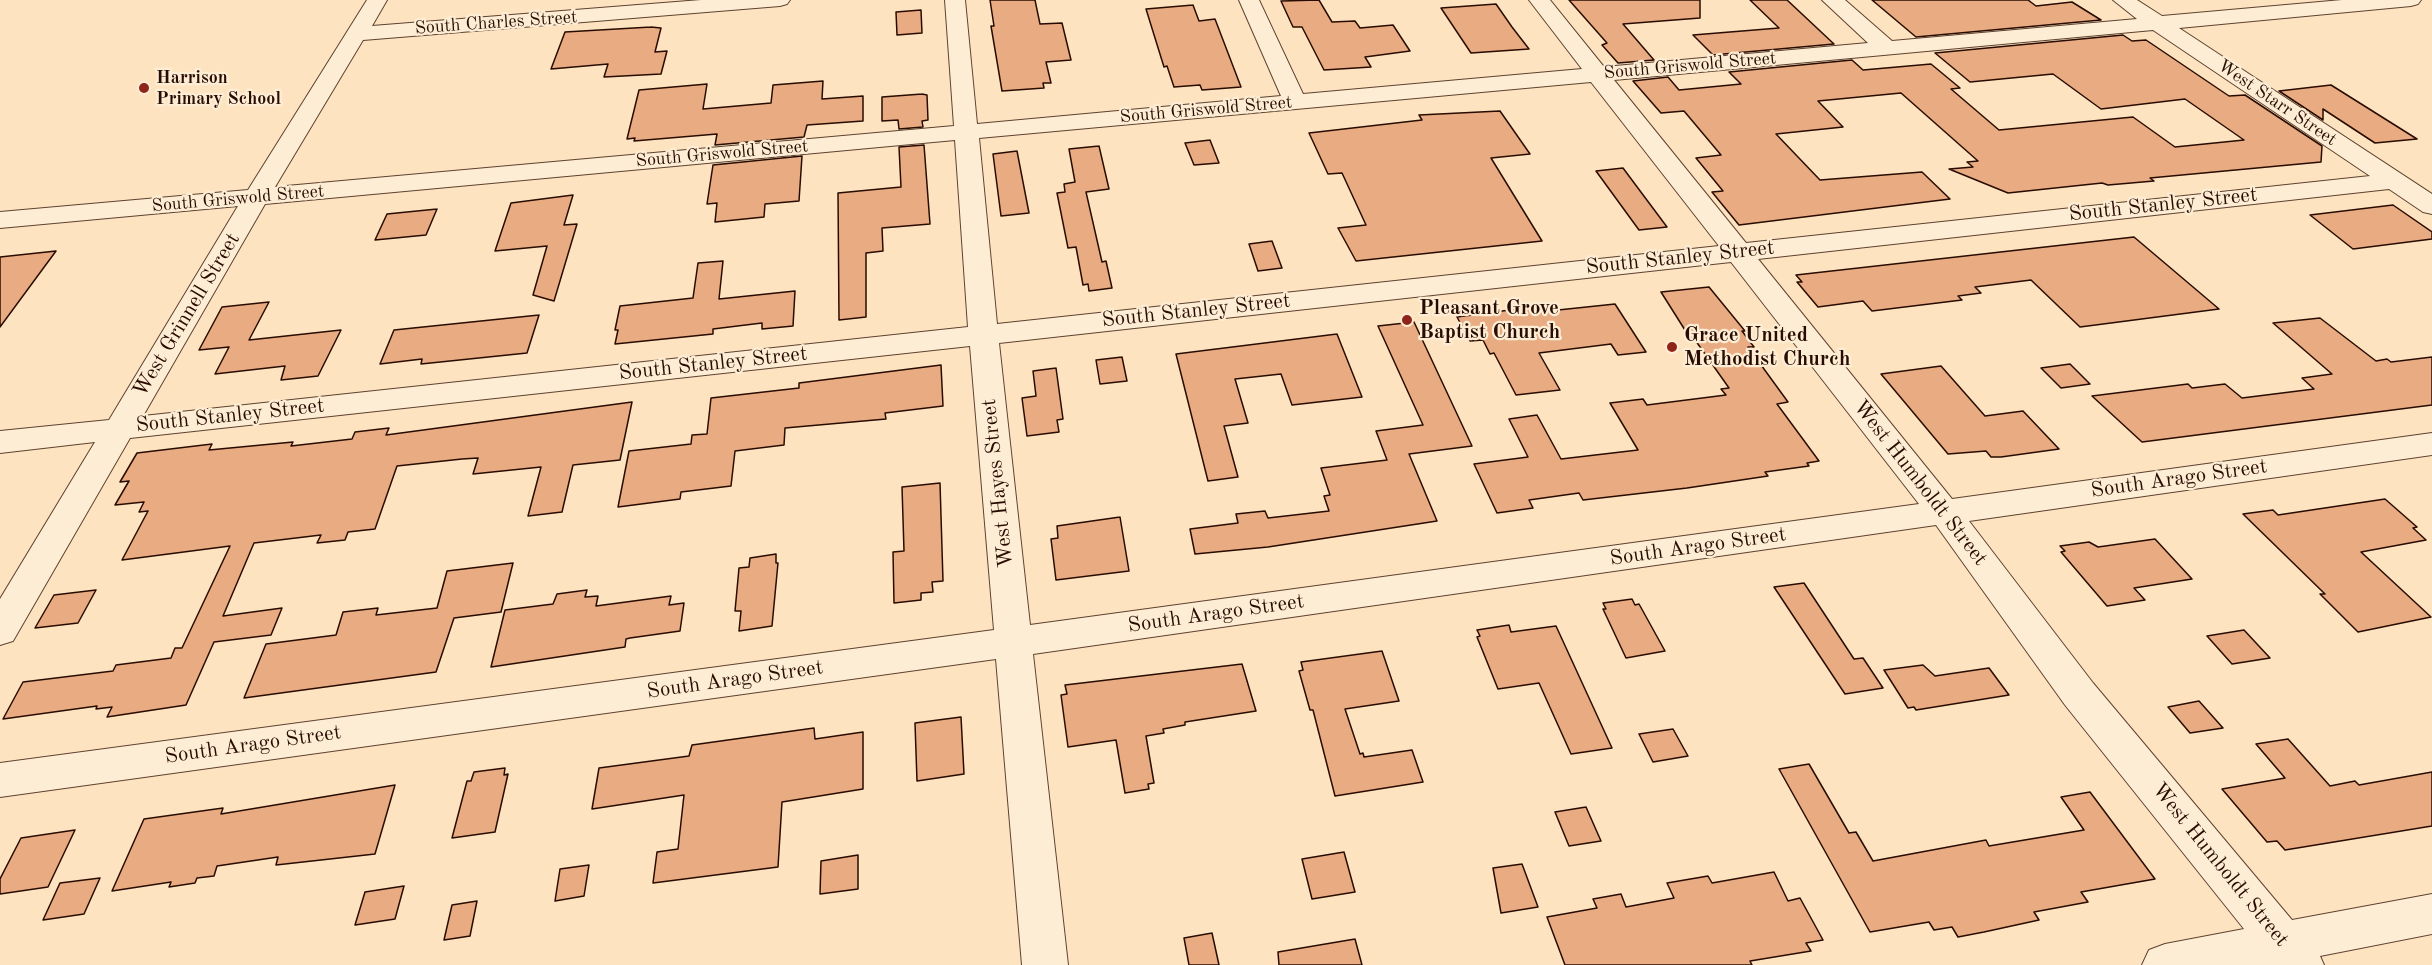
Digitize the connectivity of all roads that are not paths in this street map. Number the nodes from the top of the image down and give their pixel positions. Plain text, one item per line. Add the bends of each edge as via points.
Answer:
1 (377, 0) edge
2 (780, 0) edge
3 (955, 0) edge
4 (1249, 0) edge
5 (1539, 0) edge
6 (1832, 0) edge
7 (2123, 0) edge
8 (2412, 0) edge
9 (2432, 10) edge
10 (2158, 23) junction
11 (356, 34) junction
12 (1887, 48) junction
13 (1599, 74) junction
14 (1295, 102) junction
15 (965, 132) junction
16 (2393, 181) junction
17 (256, 197) junction
18 (2432, 206) edge
19 (0, 220) edge
20 (1739, 251) junction
21 (983, 334) junction
22 (120, 428) junction
23 (0, 442) edge
24 (2432, 444) edge
25 (1944, 512) junction
26 (0, 631) edge
27 (1014, 642) junction
28 (0, 780) edge
29 (2432, 914) edge
30 (2292, 954) edge
31 (1045, 965) edge
32 (2164, 965) edge

1 - 11 street, West Grinnell Street
2 - 11 street, South Charles Street
3 - 15 street, West Hayes Street
4 - 14 street
5 - 13 street, West Humboldt Street
6 - 12 street
7 - 10 street, West Starr Street
8 - 9 street
8 - 10 street, South Griswold Street
10 - 12 street, South Griswold Street
10 - 16 street, West Starr Street
11 - 17 street, West Grinnell Street
12 - 13 street, South Griswold Street
13 - 14 street, South Griswold Street
13 - 20 street, West Humboldt Street
14 - 15 street, South Griswold Street
15 - 17 street, South Griswold Street
15 - 21 street, West Hayes Street
16 - 18 street, West Starr Street
16 - 20 street, South Stanley Street
17 - 19 street, South Griswold Street
17 - 22 street, West Grinnell Street
20 - 21 street, South Stanley Street
20 - 25 street, West Humboldt Street
21 - 22 street, South Stanley Street
21 - 27 street, West Hayes Street
22 - 23 street, South Stanley Street
22 - 26 street, West Grinnell Street
24 - 25 street, South Arago Street
25 - 27 street, South Arago Street
25 - 30 street, West Humboldt Street via 2079,694
27 - 28 street, South Arago Street
27 - 31 street, West Hayes Street
29 - 30 street
30 - 32 street

